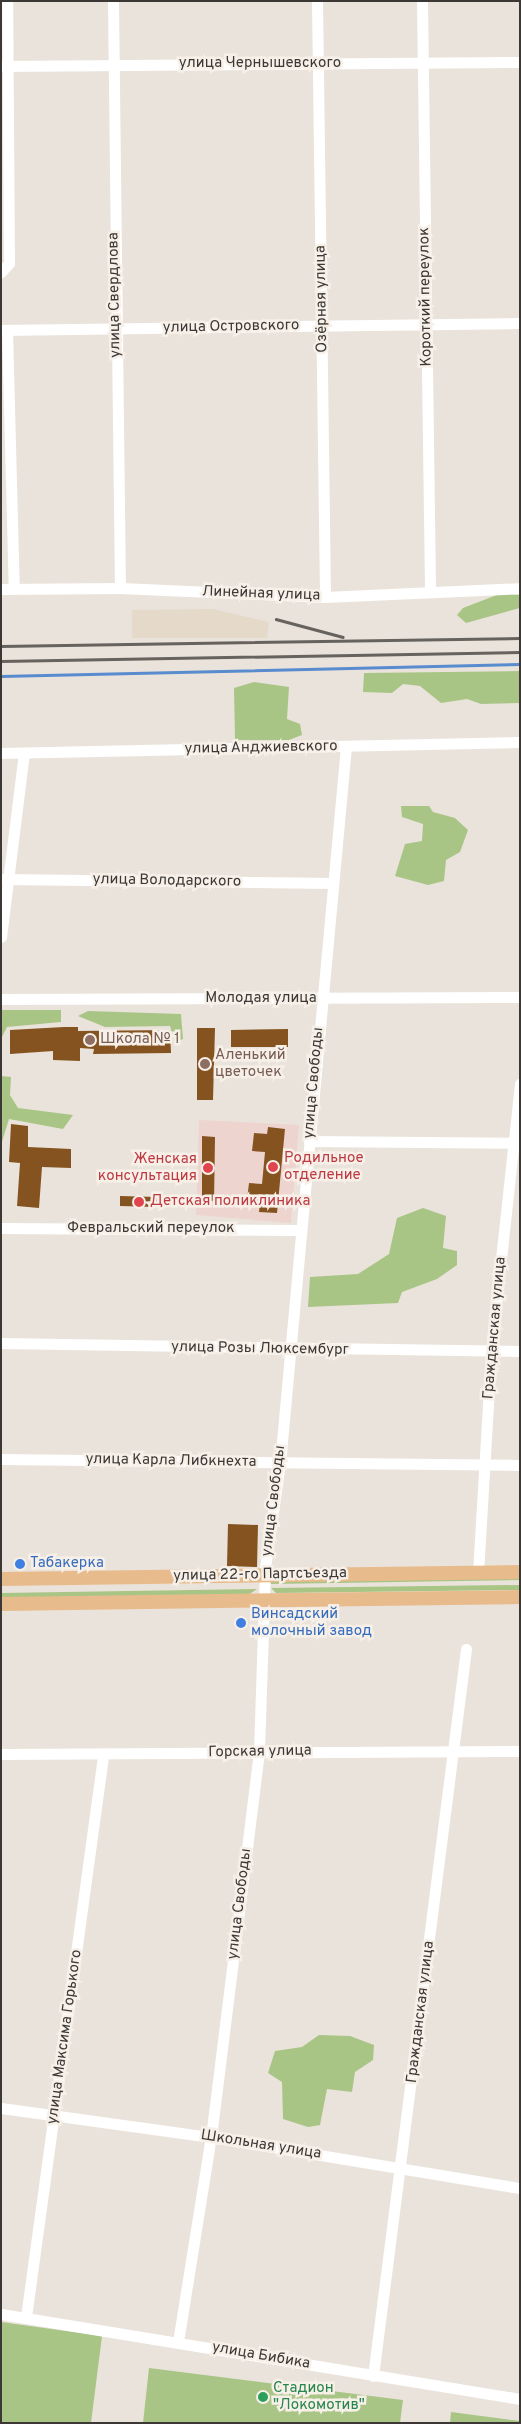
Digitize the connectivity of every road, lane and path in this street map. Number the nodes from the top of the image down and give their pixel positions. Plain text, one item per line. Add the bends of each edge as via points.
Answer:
1 (7, 1) edge
2 (113, 1) edge
3 (317, 1) edge
4 (422, 1) edge
5 (520, 62) edge
6 (318, 63) junction
7 (422, 63) junction
8 (112, 64) junction
9 (3, 66) edge
10 (1, 272) edge
11 (520, 323) edge
12 (427, 325) junction
13 (323, 326) junction
14 (116, 329) junction
15 (4, 330) edge
16 (120, 588) junction
17 (520, 588) edge
18 (1, 589) edge
19 (14, 589) junction
20 (430, 592) junction
21 (325, 597) junction
22 (520, 742) edge
23 (346, 746) junction
24 (1, 753) edge
25 (24, 753) junction
26 (5, 879) edge
27 (333, 883) junction
28 (1, 937) edge
29 (520, 997) edge
30 (1, 999) edge
31 (322, 999) junction
32 (520, 1084) edge
33 (309, 1141) junction
34 (517, 1143) edge
35 (1, 1228) edge
36 (301, 1230) junction
37 (1, 1343) edge
38 (290, 1350) junction
39 (491, 1351) junction
40 (520, 1351) edge
41 (1, 1459) edge
42 (280, 1462) junction
43 (520, 1465) edge
44 (484, 1466) junction
45 (520, 1572) edge
46 (478, 1573) junction
47 (265, 1574) junction
48 (1, 1579) edge
49 (520, 1597) edge
50 (266, 1600) junction
51 (1, 1604) edge
52 (466, 1649) dead end
53 (453, 1750) junction
54 (259, 1751) junction
55 (520, 1751) edge
56 (1, 1754) edge
57 (103, 1756) junction
58 (1, 2108) edge
59 (55, 2116) junction
60 (211, 2137) junction
61 (402, 2169) junction
62 (520, 2188) edge
63 (1, 2314) edge
64 (26, 2317) junction
65 (178, 2342) junction
66 (373, 2376) junction
67 (520, 2399) edge

1 - 9 street
2 - 8 street, улица Свердлова
3 - 6 street, Озёрная улица
4 - 7 street, Короткий переулок
5 - 7 street, улица Чернышевского
6 - 7 street, улица Чернышевского
6 - 8 street, улица Чернышевского
6 - 13 street, Озёрная улица
7 - 12 street, Короткий переулок
8 - 9 street, улица Чернышевского
8 - 14 street, улица Свердлова
9 - 10 street via 9,263
11 - 12 street, улица Островского
12 - 13 street, улица Островского
12 - 20 street, Короткий переулок
13 - 14 street, улица Островского
13 - 21 street, Озёрная улица
14 - 15 street, улица Островского
14 - 16 street, улица Свердлова
15 - 19 street
16 - 19 street, Линейная улица
16 - 21 street, Линейная улица
17 - 20 street, Линейная улица
18 - 19 street, Линейная улица
20 - 21 street, Линейная улица
22 - 23 street, улица Анджиевского
23 - 25 street, улица Анджиевского
23 - 27 street, улица Свободы
24 - 25 street, улица Анджиевского
25 - 26 street
26 - 27 street, улица Володарского
26 - 28 street
27 - 31 street, улица Свободы
29 - 31 street, Молодая улица
30 - 31 street, Молодая улица
31 - 33 street, улица Свободы
32 - 34 street, Гражданская улица
33 - 34 street
33 - 36 street, улица Свободы
34 - 39 street, Гражданская улица
35 - 36 street, Февральский переулок
36 - 38 street, улица Свободы
37 - 38 street, улица Розы Люксембург
38 - 39 street, улица Розы Люксембург
38 - 42 street, улица Свободы
39 - 40 street, улица Розы Люксембург
39 - 44 street, Гражданская улица
41 - 42 street, улица Карла Либкнехта
42 - 44 street, улица Карла Либкнехта
42 - 47 street, улица Свободы
43 - 44 street, улица Карла Либкнехта
44 - 46 street, Гражданская улица
45 - 46 main road, улица 22-го Партсъезда
46 - 47 main road, улица 22-го Партсъезда
47 - 48 main road, улица 22-го Партсъезда
47 - 50 street, улица Свободы
49 - 50 main road, улица 22-го Партсъезда
50 - 51 main road, улица 22-го Партсъезда
50 - 54 street, улица Свободы
52 - 53 street, Гражданская улица
53 - 54 street, Горская улица
53 - 55 street, Горская улица
53 - 61 street, Гражданская улица
54 - 57 street, Горская улица
54 - 60 street, улица Свободы
56 - 57 street, Горская улица
57 - 59 street, улица Максима Горького
58 - 59 street, Школьная улица
59 - 60 street, Школьная улица
59 - 64 street, улица Максима Горького
60 - 61 street, Школьная улица
60 - 65 street, улица Свободы
61 - 62 street, Школьная улица
61 - 66 street, Гражданская улица
63 - 64 street, улица Бибика
64 - 65 street, улица Бибика
65 - 66 street, улица Бибика
66 - 67 street, улица Бибика

